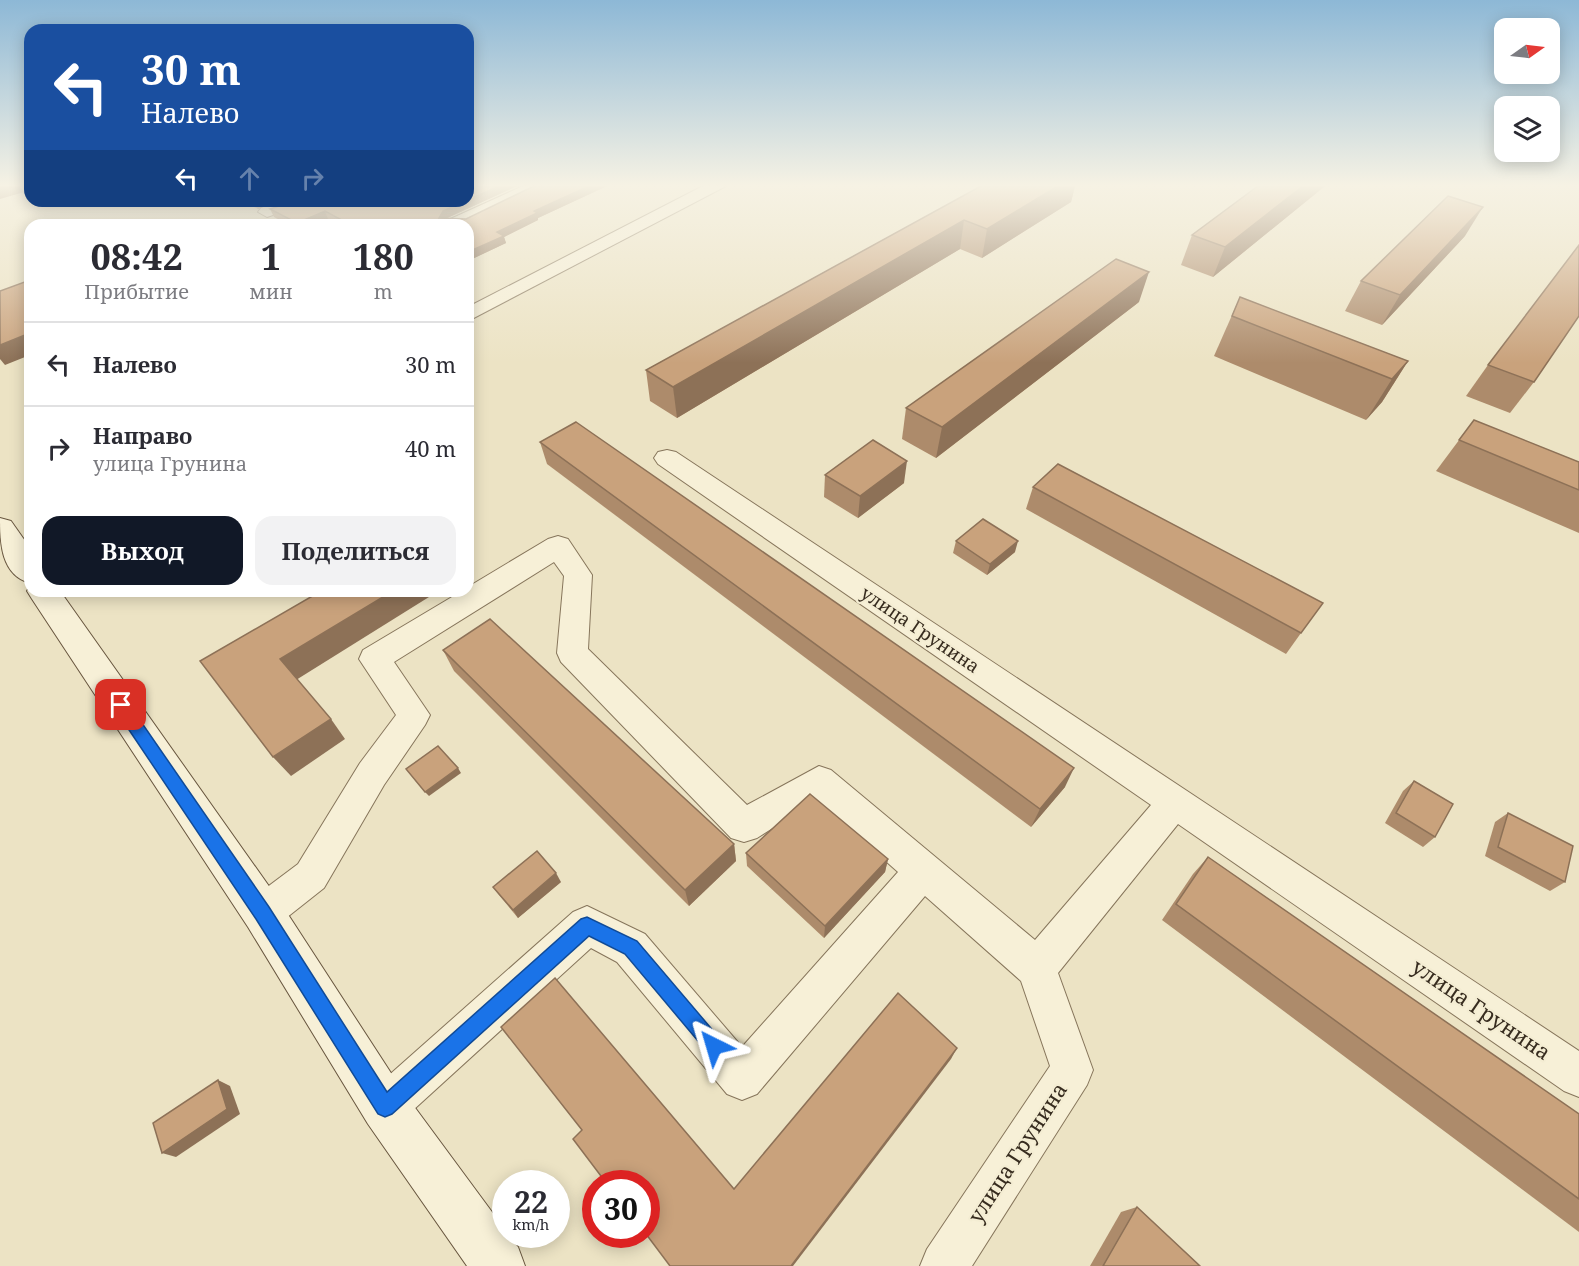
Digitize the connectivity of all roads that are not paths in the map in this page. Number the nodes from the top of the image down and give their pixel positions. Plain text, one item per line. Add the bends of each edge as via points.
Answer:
1 (603, 245) edge
2 (474, 312) edge
3 (667, 458) dead end
4 (0, 528) edge
5 (24, 563) edge
6 (47, 597) edge
7 (1175, 802) junction
8 (923, 871) junction
9 (262, 913) junction
10 (1037, 969) junction
11 (1579, 1076) edge
12 (385, 1107) junction
13 (499, 1266) edge
14 (944, 1266) edge

1 - 2 street
3 - 7 street, улица Грунина
4 - 5 street
6 - 9 street
7 - 10 street
7 - 11 street, улица Грунина
8 - 9 street via 819,781 744,826 572,653 578,575 558,546 374,659 414,715 372,774 311,876
8 - 10 street
8 - 12 street via 742,1079 631,948 587,926
9 - 12 street
10 - 14 street, улица Грунина via 1072,1070
12 - 13 street

